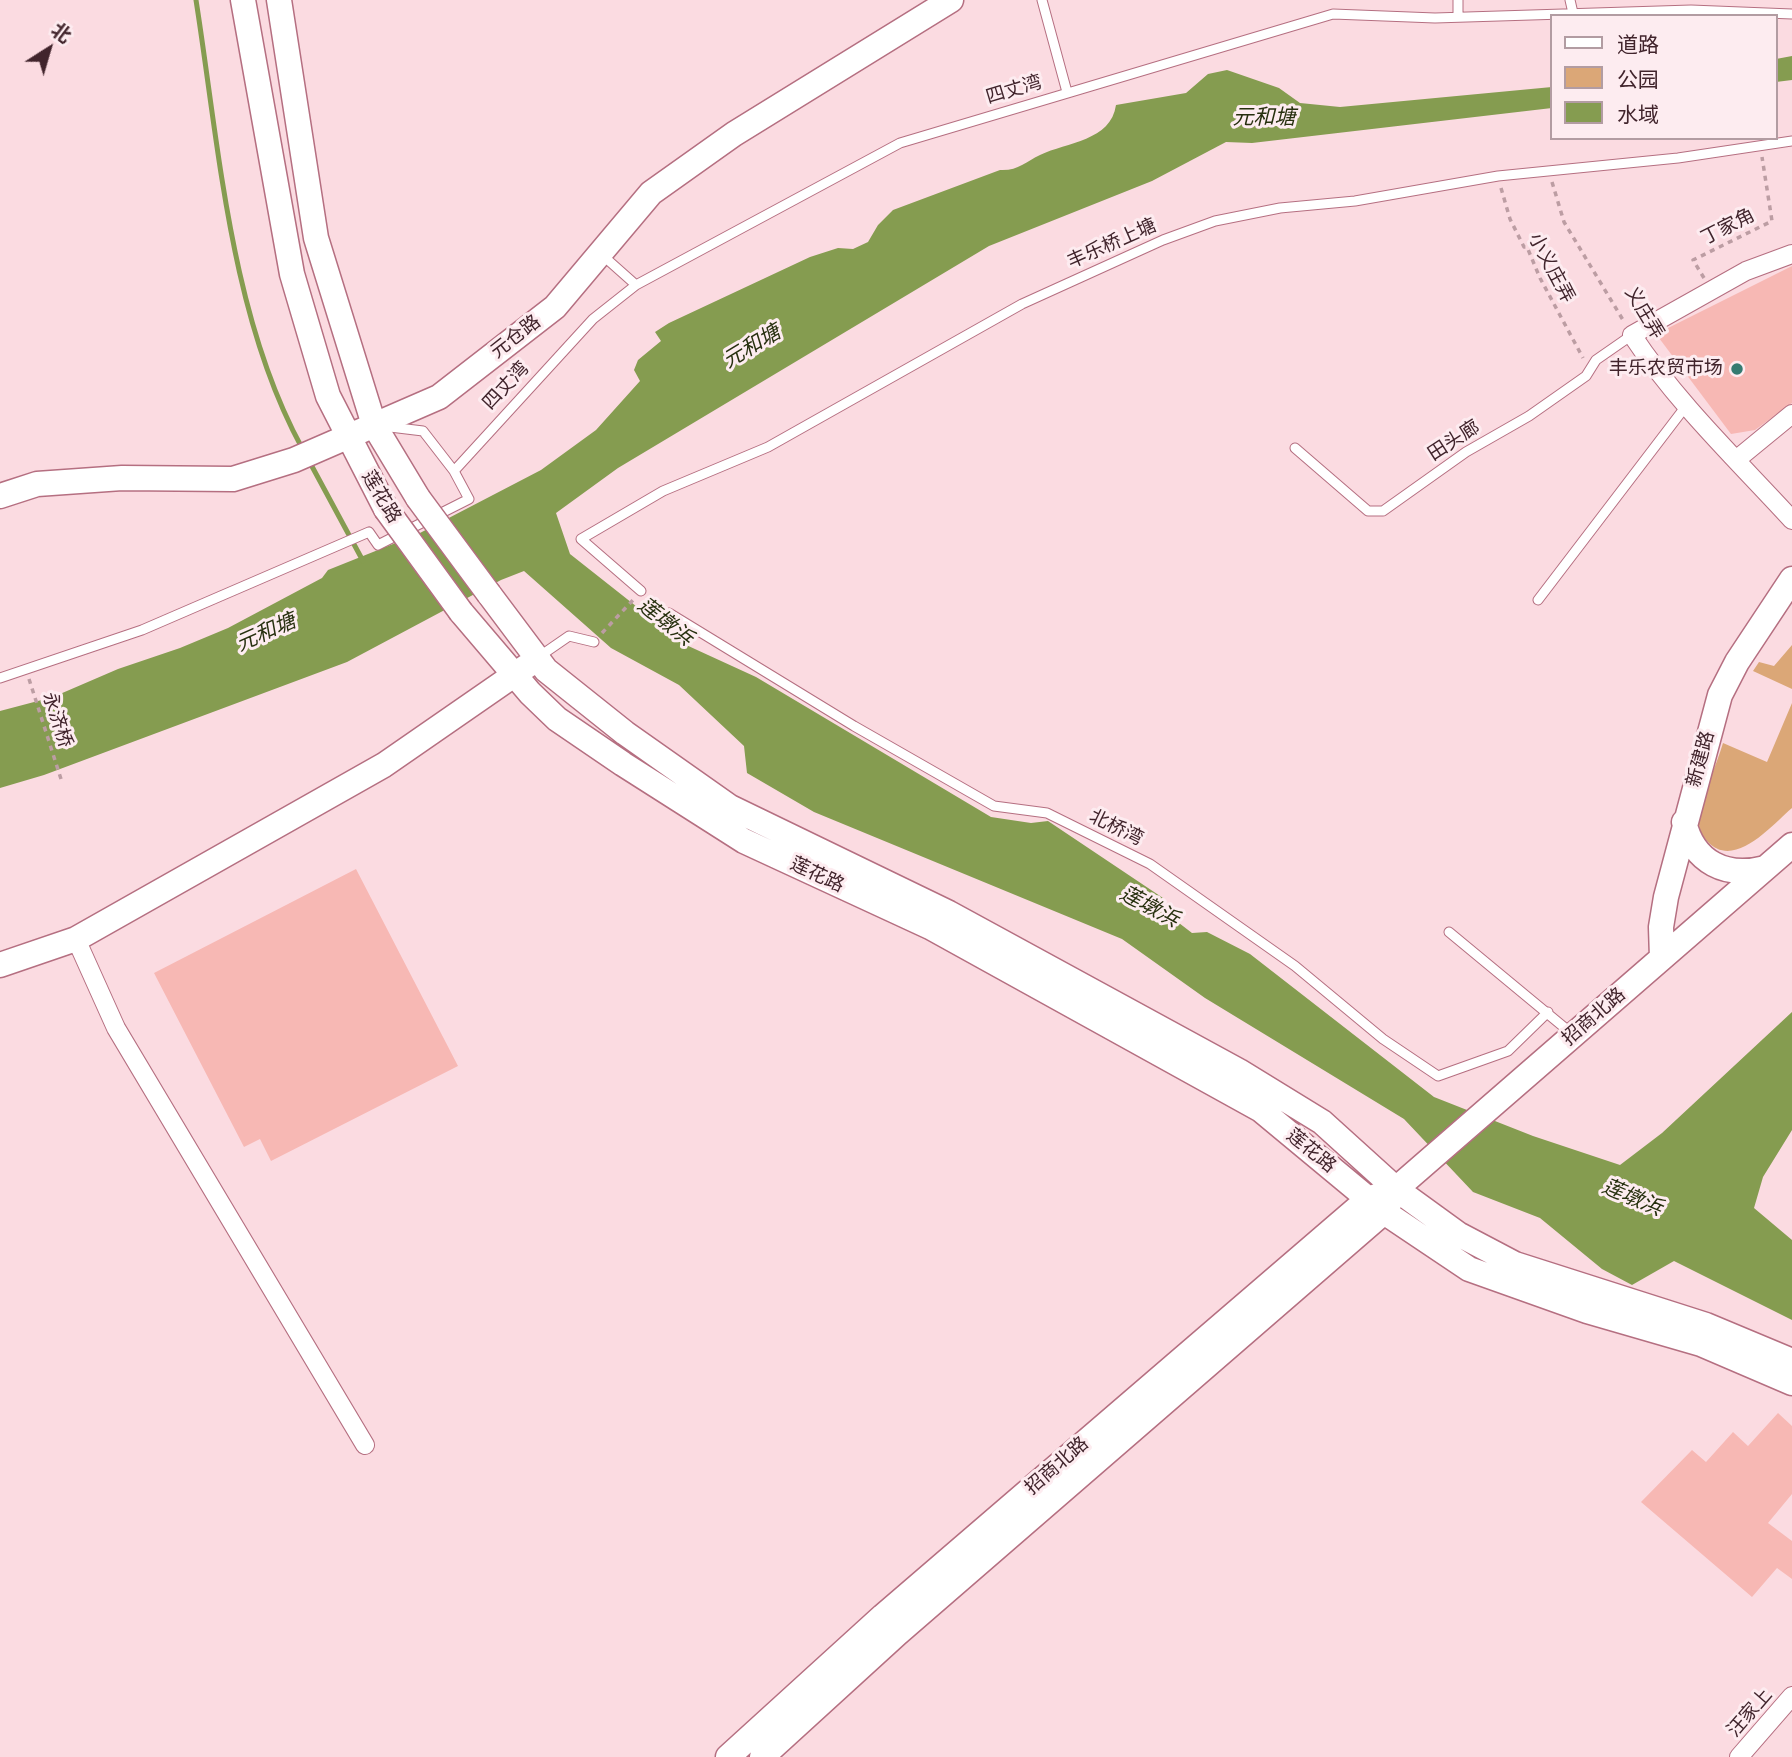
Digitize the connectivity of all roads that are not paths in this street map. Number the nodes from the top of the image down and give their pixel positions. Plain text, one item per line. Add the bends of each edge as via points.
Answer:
1 (243, 0) edge
2 (279, 0) edge
3 (951, 0) edge
4 (1042, 0) edge
5 (1458, 0) edge
6 (1570, 0) edge
7 (1573, 13) junction
8 (1792, 14) edge
9 (1458, 17) junction
10 (1067, 92) junction
11 (1792, 141) edge
12 (600, 253) junction
13 (1792, 254) edge
14 (636, 285) junction
15 (1632, 335) junction
16 (1686, 406) junction
17 (1792, 414) edge
18 (374, 425) junction
19 (347, 437) junction
20 (1295, 448) dead end
21 (1736, 460) junction
22 (454, 471) junction
23 (0, 496) edge
24 (1792, 520) edge
25 (1792, 579) edge
26 (641, 591) road end
27 (1538, 600) dead end
28 (669, 613) dead end
29 (594, 642) road end
30 (537, 658) junction
31 (515, 675) junction
32 (0, 678) edge
33 (1685, 822) junction
34 (1792, 845) edge
35 (1765, 868) junction
36 (1449, 932) dead end
37 (76, 939) junction
38 (1662, 958) junction
39 (0, 965) edge
40 (1548, 1012) junction
41 (1573, 1034) junction
42 (1396, 1189) junction
43 (1376, 1205) junction
44 (1792, 1361) edge
45 (1792, 1383) edge
46 (365, 1445) dead end
47 (1792, 1696) edge
48 (728, 1757) edge
49 (762, 1757) edge
50 (1739, 1757) edge

1 - 19 street, 莲花路 via 292,274 328,396
2 - 18 street, 莲花路 via 316,238
3 - 12 street, 元仓路 via 734,134 651,193
4 - 10 lane
5 - 9 lane
6 - 7 lane
7 - 8 lane, 四丈湾 via 1691,10
7 - 9 lane, 四丈湾
9 - 10 lane, 四丈湾 via 1333,14
10 - 14 lane, 四丈湾 via 900,143
11 - 26 lane, 丰乐桥上塘 via 1678,158 1548,169 1355,201 1280,208 1215,220 1163,240 1022,304 768,447 663,491 581,539
12 - 14 lane
12 - 18 street, 元仓路 via 555,307 439,397
13 - 15 street via 1736,276
14 - 22 lane, 四丈湾 via 593,319
15 - 16 street, 义庄弄
15 - 20 lane, 田头廊 via 1529,416 1465,452 1383,511 1368,511
16 - 21 street, 义庄弄
16 - 27 lane
17 - 21 street
18 - 19 street, 元仓路
18 - 22 lane via 423,431
18 - 30 street, 莲花路, bridge via 418,498
19 - 23 street, 元仓路 via 233,479 37,484
19 - 31 street, 莲花路, bridge via 386,509 461,612
21 - 24 street, 义庄弄
22 - 32 lane via 470,499 378,545 369,532 197,608
25 - 33 street, 新建路 via 1720,695
28 - 40 lane, 北桥湾 via 994,806 1047,813 1150,864 1276,953 1383,1040 1438,1076 1508,1051
29 - 30 lane via 569,636
30 - 31 street
30 - 42 street, 莲花路 via 625,733 730,807 949,913 1240,1071 1322,1122
31 - 37 street via 384,765
31 - 43 street, 莲花路 via 557,719 744,841 930,927 1194,1071 1261,1110
33 - 35 street via 1698,853 1716,867 1746,873
33 - 38 street, 新建路 via 1661,927
34 - 35 street, 招商北路
35 - 38 street, 招商北路
36 - 40 lane
37 - 39 street
37 - 46 street via 116,1028
38 - 41 street, 招商北路
40 - 41 lane
41 - 42 street, 招商北路
42 - 43 street, 招商北路
42 - 44 street, 莲花路 via 1458,1234 1515,1264 1706,1325
43 - 45 street, 莲花路 via 1469,1269 1701,1345
43 - 48 street, 招商北路 via 883,1616
43 - 49 street, 招商北路
47 - 50 street, 汪家上

